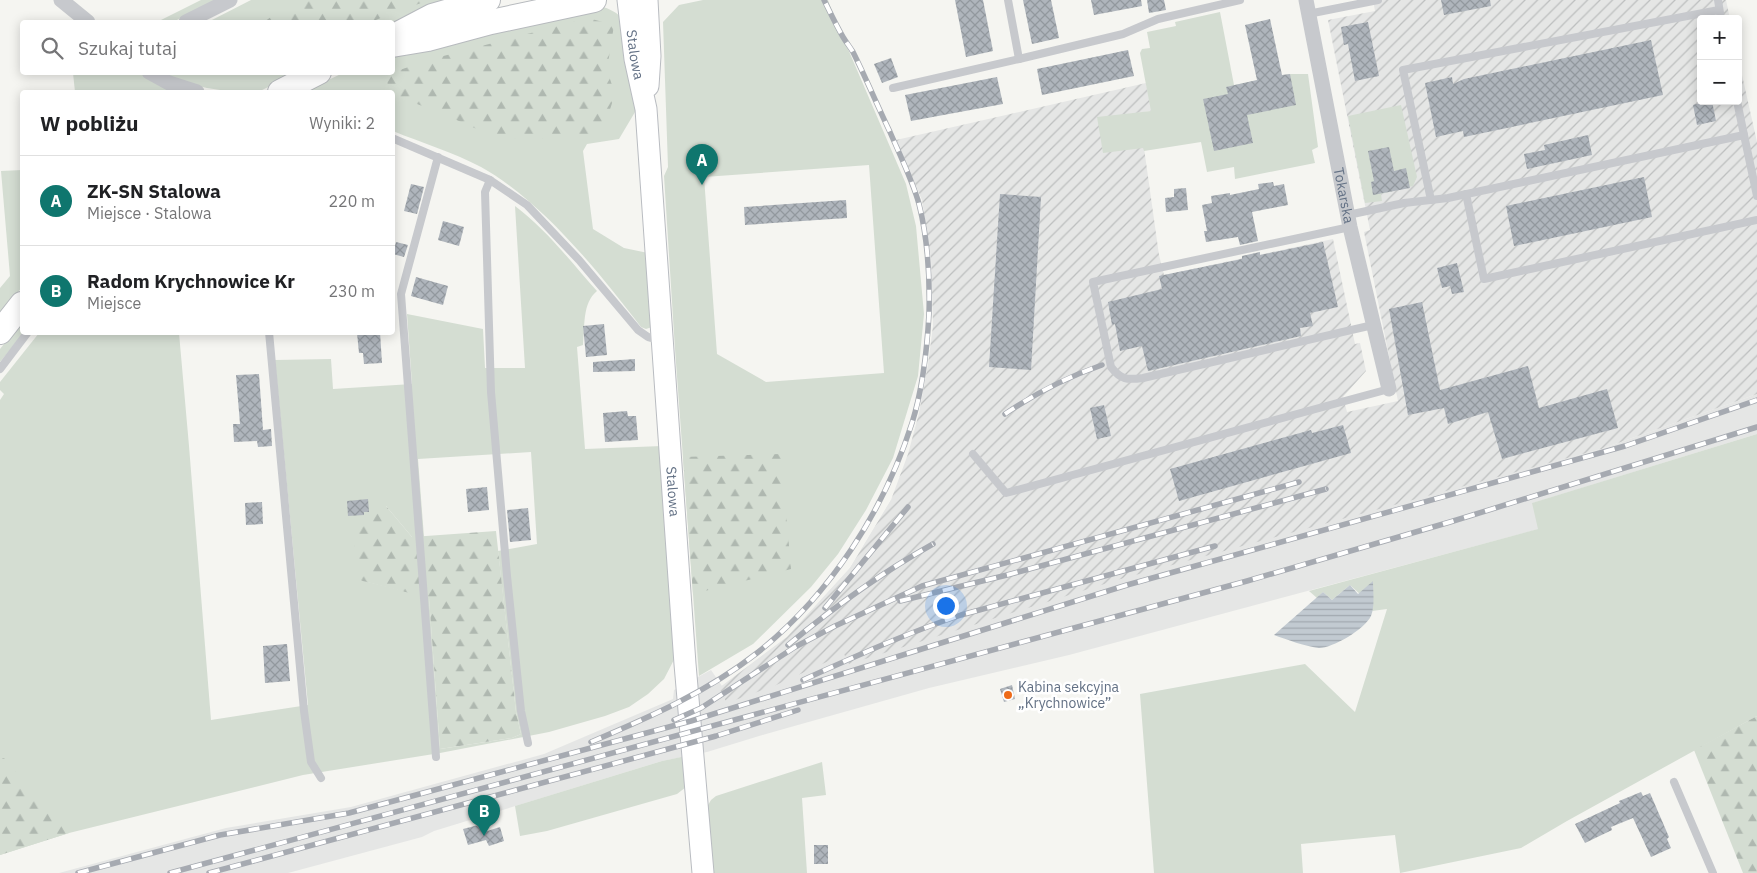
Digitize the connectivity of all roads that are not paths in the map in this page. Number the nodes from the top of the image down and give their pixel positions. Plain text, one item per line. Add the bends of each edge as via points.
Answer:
1 (61, 0) edge
2 (230, 0) edge
3 (488, 0) edge
4 (594, 0) edge
5 (628, 0) edge
6 (647, 0) edge
7 (1008, 0) edge
8 (1240, 0) edge
9 (1378, 0) edge
10 (1718, 0) edge
11 (1307, 7) edge
12 (1720, 10) junction
13 (1721, 15) edge
14 (86, 20) edge
15 (190, 20) edge
16 (395, 35) edge
17 (395, 44) edge
18 (1019, 59) junction
19 (154, 75) edge
20 (313, 75) edge
21 (894, 88) dead end
22 (191, 90) edge
23 (284, 90) edge
24 (1739, 105) edge
25 (646, 109) junction
26 (1744, 135) junction
27 (395, 139) edge
28 (438, 157) junction
29 (490, 180) junction
30 (1466, 194) junction
31 (1757, 196) edge
32 (1431, 200) junction
33 (1757, 220) edge
34 (1349, 221) junction
35 (20, 307) edge
36 (1373, 324) junction
37 (0, 332) edge
38 (26, 335) edge
39 (270, 335) edge
40 (662, 340) junction
41 (0, 369) edge
42 (1389, 389) joint
43 (973, 454) dead end
44 (528, 743) dead end
45 (436, 757) dead end
46 (321, 778) dead end
47 (1674, 782) dead end
48 (703, 873) edge
49 (1713, 873) edge

1 - 14 street
2 - 15 street
3 - 16 main road via 432,16
4 - 17 main road
5 - 25 street, Stalowa via 635,59
6 - 25 street, Stalowa via 650,56
7 - 18 lane
8 - 18 lane via 1158,19 1124,34
9 - 11 lane
10 - 12 lane
11 - 34 street, Tokarska
12 - 13 lane
12 - 32 lane via 1402,70
18 - 21 lane
19 - 22 street
20 - 23 main road
24 - 26 lane
25 - 40 street, Stalowa
26 - 30 lane
26 - 31 lane
27 - 28 lane
28 - 29 lane
28 - 45 lane via 402,294
29 - 40 lane via 527,205 642,334
29 - 44 lane via 485,192 491,392 521,711
30 - 32 lane
30 - 33 lane via 1484,279
32 - 34 lane via 1404,204
34 - 36 street, Tokarska
34 - 36 lane via 1093,282 1111,367 1129,380 1143,378
35 - 37 main road
36 - 42 street, Tokarska
38 - 41 lane
39 - 46 lane via 304,711 311,762
40 - 48 street, Stalowa
42 - 43 lane via 1006,493
47 - 49 lane

